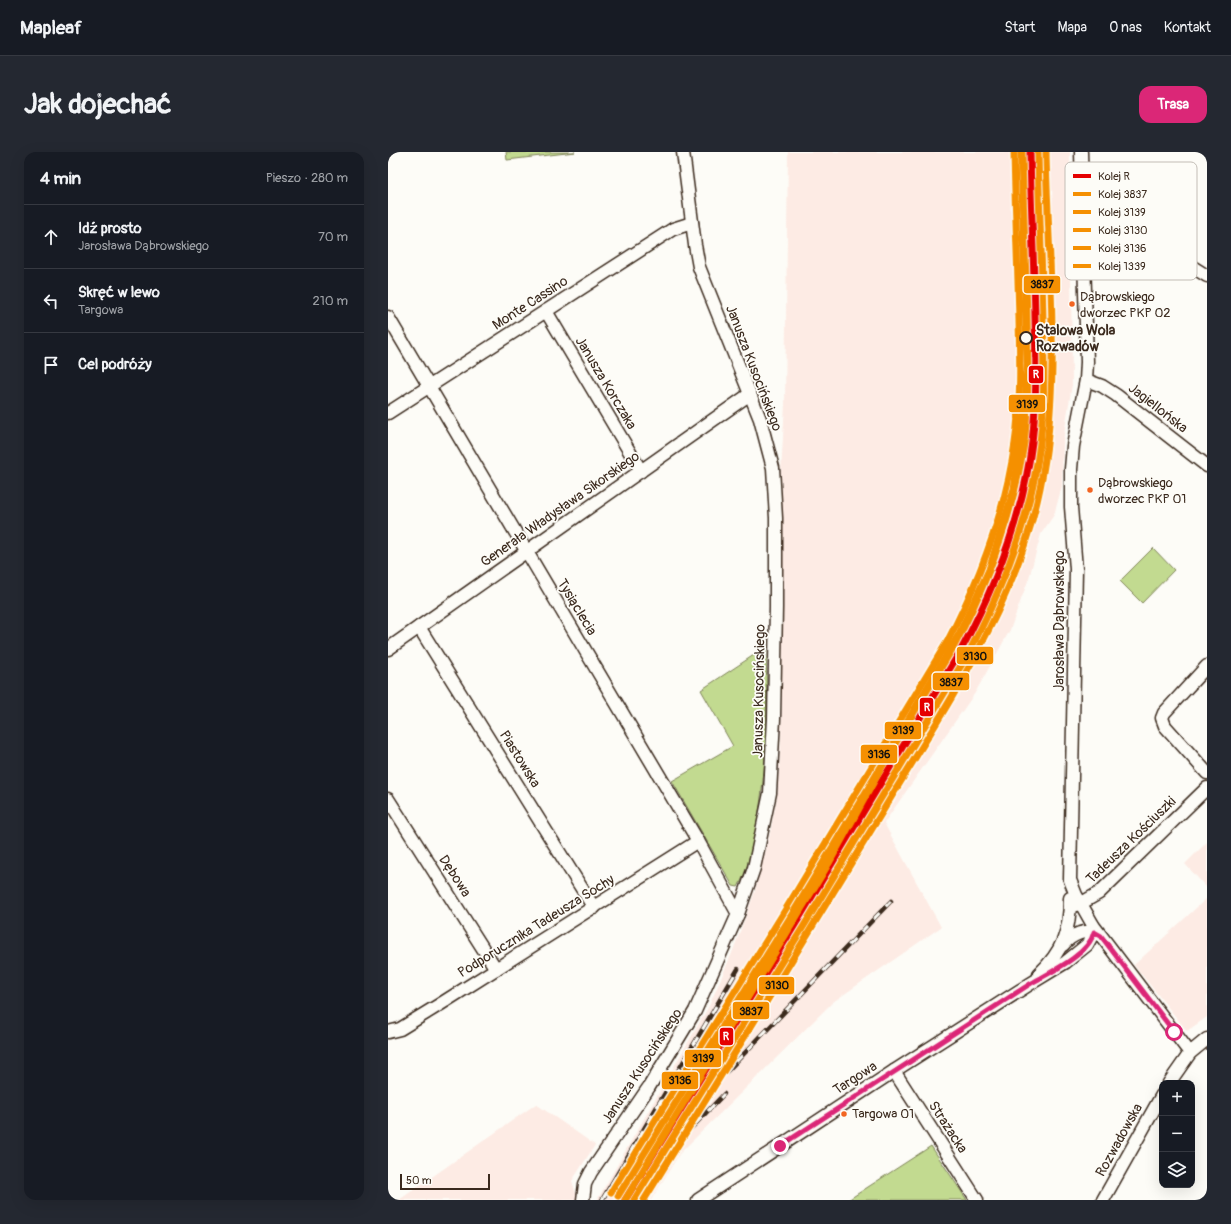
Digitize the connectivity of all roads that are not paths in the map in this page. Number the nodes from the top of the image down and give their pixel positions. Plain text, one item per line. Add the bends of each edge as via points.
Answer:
1 (683, 152) edge
2 (1081, 152) edge
3 (1081, 162) edge
4 (692, 223) junction
5 (1197, 270) edge
6 (1207, 276) edge
7 (1086, 280) edge
8 (546, 311) junction
9 (388, 317) edge
10 (1086, 380) junction
11 (429, 387) junction
12 (750, 394) junction
13 (388, 413) edge
14 (1207, 466) edge
15 (641, 471) junction
16 (527, 551) junction
17 (419, 627) junction
18 (388, 649) edge
19 (1207, 666) edge
20 (1207, 773) edge
21 (1207, 788) edge
22 (388, 799) edge
23 (698, 842) junction
24 (1070, 880) joint
25 (1075, 905) junction
26 (594, 908) junction
27 (738, 914) junction
28 (1096, 931) junction
29 (1061, 948) junction
30 (496, 969) junction
31 (1030, 984) junction
32 (388, 1032) edge
33 (1207, 1039) edge
34 (1190, 1053) junction
35 (894, 1071) junction
36 (1171, 1080) edge
37 (1159, 1100) edge
38 (583, 1200) edge
39 (698, 1200) edge
40 (977, 1200) edge
41 (1103, 1200) edge

1 - 4 street, Janusza Kusocińskiego
2 - 3 street, Jarosława Dąbrowskiego
4 - 8 street, Monte Cassino via 672,229
4 - 12 street, Janusza Kusocińskiego via 699,267
5 - 6 street
7 - 10 street, Jarosława Dąbrowskiego via 1088,362
8 - 11 street, Monte Cassino
8 - 15 street, Janusza Korczaka
9 - 11 street, Tysiąclecia
10 - 14 street, Jagiellońska via 1116,395
10 - 24 street, Jarosława Dąbrowskiego via 1071,469 1076,576
11 - 13 street, Monte Cassino
11 - 16 street, Tysiąclecia
12 - 15 street, Generała Władysława Sikorskiego
12 - 27 street, Janusza Kusocińskiego via 769,448 775,493 774,719 770,793 754,868
15 - 16 street, Generała Władysława Sikorskiego
16 - 17 street, Generała Władysława Sikorskiego
16 - 23 street, Tysiąclecia
17 - 18 street, Generała Władysława Sikorskiego
17 - 26 street, Piastowska
19 - 20 street via 1162,718 1165,726
21 - 25 street, Tadeusza Kościuszki via 1100,892
22 - 30 street, Dębowa
23 - 26 street, Podporucznika Tadeusza Sochy
23 - 27 street, Tysiąclecia
24 - 25 street, Targowa
25 - 28 street
25 - 29 street, Targowa
26 - 30 street, Podporucznika Tadeusza Sochy
27 - 38 street, Janusza Kusocińskiego via 686,1028 591,1172 585,1184
28 - 29 street via 1074,935
28 - 31 street, Targowa via 1077,955
28 - 34 street
29 - 31 street, Targowa
30 - 32 street, Podporucznika Tadeusza Sochy via 400,1029
31 - 35 street, Targowa
33 - 34 street
34 - 36 street
35 - 39 street, Targowa
35 - 40 street, Strażacka
37 - 41 street, Rozwadowska

